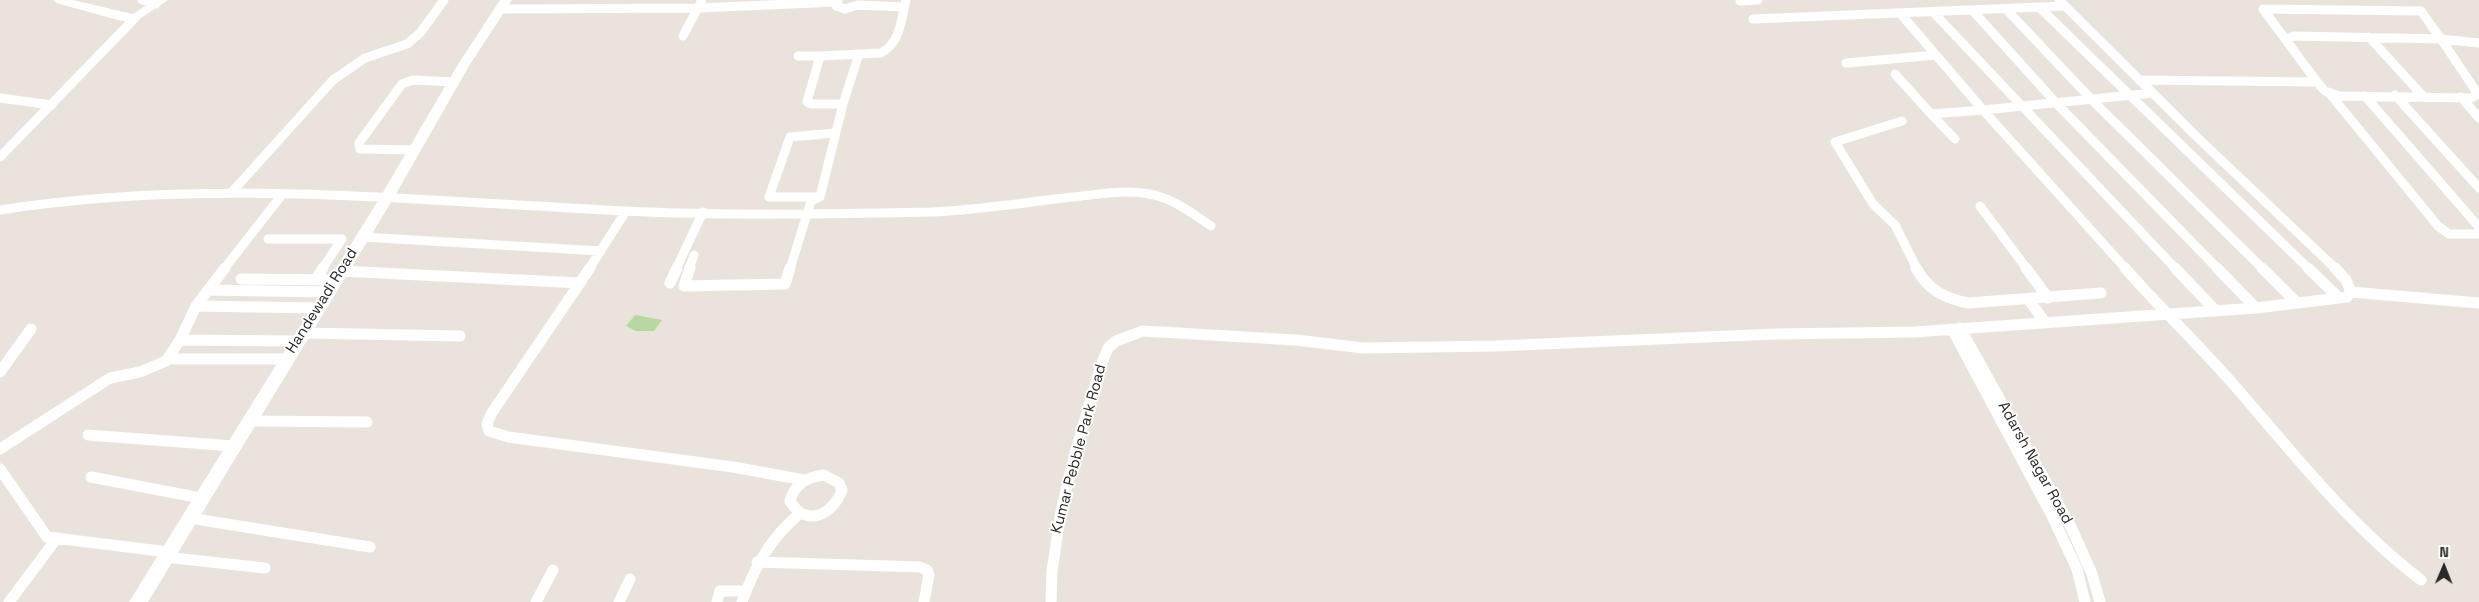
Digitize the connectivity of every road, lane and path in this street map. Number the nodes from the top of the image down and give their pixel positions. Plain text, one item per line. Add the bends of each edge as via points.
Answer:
1 (60, 0) edge
2 (142, 0) edge
3 (444, 0) edge
4 (654, 0) edge
5 (1758, 0) edge
6 (837, 1) edge
7 (1740, 1) edge
8 (159, 2) edge
9 (859, 2) edge
10 (2062, 3) edge
11 (503, 4) edge
12 (700, 4) edge
13 (905, 4) edge
14 (650, 8) junction
15 (2040, 8) junction
16 (2006, 10) junction
17 (1973, 11) junction
18 (1900, 13) junction
19 (1934, 13) junction
20 (135, 18) junction
21 (1753, 19) dead end
22 (682, 36) dead end
23 (2370, 37) junction
24 (2288, 39) junction
25 (2441, 39) junction
26 (2479, 44) edge
27 (859, 54) junction
28 (1936, 55) junction
29 (798, 56) dead end
30 (820, 56) junction
31 (1846, 63) dead end
32 (1895, 74) dead end
33 (2139, 80) junction
34 (454, 82) junction
35 (2317, 82) junction
36 (2152, 93) junction
37 (2330, 94) junction
38 (2128, 95) junction
39 (2478, 95) edge
40 (2365, 96) junction
41 (2395, 96) junction
42 (2423, 96) junction
43 (2461, 97) junction
44 (0, 98) edge
45 (2092, 100) junction
46 (843, 104) junction
47 (2057, 104) junction
48 (52, 105) junction
49 (2023, 107) junction
50 (1983, 110) junction
51 (1931, 114) junction
52 (2479, 118) edge
53 (1902, 121) dead end
54 (835, 133) junction
55 (1955, 139) dead end
56 (414, 150) junction
57 (0, 157) edge
58 (2479, 188) edge
59 (231, 193) junction
60 (281, 196) junction
61 (820, 197) junction
62 (386, 199) junction
63 (1980, 206) dead end
64 (0, 210) edge
65 (626, 211) junction
66 (703, 212) junction
67 (807, 213) junction
68 (1211, 226) dead end
69 (2479, 226) edge
70 (2479, 234) edge
71 (268, 238) dead end
72 (362, 238) junction
73 (600, 251) junction
74 (694, 255) dead end
75 (327, 260) junction
76 (337, 276) junction
77 (241, 279) dead end
78 (315, 280) junction
79 (670, 283) dead end
80 (580, 284) junction
81 (208, 290) junction
82 (2351, 292) junction
83 (2101, 293) dead end
84 (2048, 298) junction
85 (2339, 298) junction
86 (2029, 300) junction
87 (2297, 303) junction
88 (2479, 303) edge
89 (196, 306) junction
90 (317, 308) junction
91 (2256, 308) junction
92 (2215, 310) junction
93 (2166, 314) junction
94 (2044, 321) junction
95 (1956, 328) junction
96 (31, 329) dead end
97 (460, 336) dead end
98 (300, 337) junction
99 (180, 340) junction
100 (167, 359) junction
101 (286, 359) junction
102 (0, 372) edge
103 (248, 421) junction
104 (368, 422) dead end
105 (88, 434) dead end
106 (232, 446) junction
107 (0, 449) edge
108 (0, 469) edge
109 (91, 477) dead end
110 (804, 480) junction
111 (201, 498) junction
112 (799, 514) junction
113 (189, 518) junction
114 (57, 538) junction
115 (370, 547) dead end
116 (167, 554) junction
117 (757, 562) junction
118 (265, 568) dead end
119 (552, 570) dead end
120 (630, 579) dead end
121 (2421, 580) dead end
122 (744, 596) edge
123 (9, 602) edge
124 (138, 602) edge
125 (536, 602) edge
126 (619, 602) edge
127 (716, 602) edge
128 (924, 602) edge
129 (1051, 602) edge
130 (2085, 602) edge
131 (2100, 602) edge

1 - 20 main road
2 - 8 street
3 - 59 street via 420,33 407,44 365,58 333,80
4 - 14 street
5 - 7 street
6 - 9 street via 838,8 845,9
6 - 12 street
8 - 20 main road
9 - 13 street
10 - 15 street
10 - 33 street
11 - 14 street
11 - 34 main road, Handewadi Road
12 - 14 street
12 - 22 street
13 - 27 street via 893,46 881,53
15 - 16 street
15 - 38 street
16 - 17 street
16 - 45 street
17 - 19 street
17 - 47 street
18 - 19 street
18 - 21 street
18 - 28 street
19 - 49 street
20 - 48 street
23 - 24 street via 2294,36
23 - 25 street
23 - 42 street
24 - 25 street via 2263,9 2421,10
24 - 35 street
25 - 26 street
25 - 39 street
27 - 30 street
27 - 46 street
28 - 31 street
28 - 50 street
29 - 30 street
30 - 46 street via 806,102
32 - 51 street
33 - 35 street
33 - 36 street
34 - 56 main road, Handewadi Road
34 - 56 street via 413,80 402,84 359,143 360,149
35 - 37 street
36 - 38 street
36 - 82 street via 2326,259 2346,280
37 - 40 street
37 - 70 street via 2438,226 2449,234
38 - 45 street
38 - 85 street
39 - 43 street
40 - 41 street
40 - 69 street
41 - 42 street
41 - 58 street
42 - 43 street
43 - 52 street
44 - 48 street
45 - 47 street
45 - 87 street
46 - 54 street
47 - 49 street
47 - 91 street
48 - 57 street
49 - 50 street
49 - 92 street
50 - 51 street
50 - 93 street
51 - 55 street
53 - 86 street via 1835,142 1874,206 1894,224 1913,265 1929,286 1952,301 1968,304
54 - 61 street
54 - 61 street via 790,137 769,197
56 - 62 main road, Handewadi Road
59 - 60 street
59 - 64 street via 126,195
60 - 62 street
60 - 81 street
61 - 67 street via 811,201
62 - 65 street
62 - 72 main road, Handewadi Road
63 - 84 street
65 - 66 street
65 - 73 street
66 - 67 street
66 - 79 street
67 - 68 street via 950,211 1128,191 1162,197
67 - 74 street via 785,284 684,286
71 - 75 street via 342,239
72 - 73 street
72 - 76 main road, Handewadi Road
73 - 80 street
75 - 76 street
75 - 78 street
76 - 78 street
76 - 80 street
76 - 81 street
76 - 90 main road, Handewadi Road
77 - 78 street
80 - 110 street via 492,414 487,424 489,431 498,435 733,467
81 - 89 street
82 - 85 street, Kumar Pebble Park Road via 2347,297
82 - 88 street
83 - 84 street
84 - 86 street
85 - 87 street, Kumar Pebble Park Road
86 - 94 street
87 - 91 street, Kumar Pebble Park Road
89 - 90 street
89 - 99 street
90 - 98 main road, Handewadi Road
91 - 92 street, Kumar Pebble Park Road
92 - 93 street, Kumar Pebble Park Road
93 - 94 street, Kumar Pebble Park Road
93 - 121 street via 2231,381 2353,521 2388,555
94 - 95 street, Kumar Pebble Park Road
95 - 129 street, Kumar Pebble Park Road via 1914,332 1363,348 1296,340 1143,331 1116,341 1108,348 1101,364 1059,510
95 - 130 street, Adarsh Nagar Road via 2077,569
95 - 131 street, Adarsh Nagar Road via 2071,528 2092,574
96 - 102 street
97 - 98 street
98 - 99 street
98 - 101 main road, Handewadi Road
99 - 100 street
100 - 101 street
100 - 107 street via 140,372 110,378
101 - 103 main road, Handewadi Road
103 - 104 street
103 - 106 main road, Handewadi Road
105 - 106 street
106 - 111 main road, Handewadi Road
108 - 114 street via 46,537
109 - 111 street
110 - 112 street via 796,486 790,501 792,509
110 - 112 street via 824,475 839,482 842,490 836,506 828,512 818,516
111 - 113 main road, Handewadi Road
112 - 117 street via 773,536
113 - 115 street
113 - 116 main road, Handewadi Road
114 - 116 street
114 - 123 street
116 - 118 street
116 - 124 main road, Handewadi Road
117 - 122 street
117 - 128 street via 920,567 929,575
119 - 125 street
120 - 126 street
122 - 127 street via 720,591

